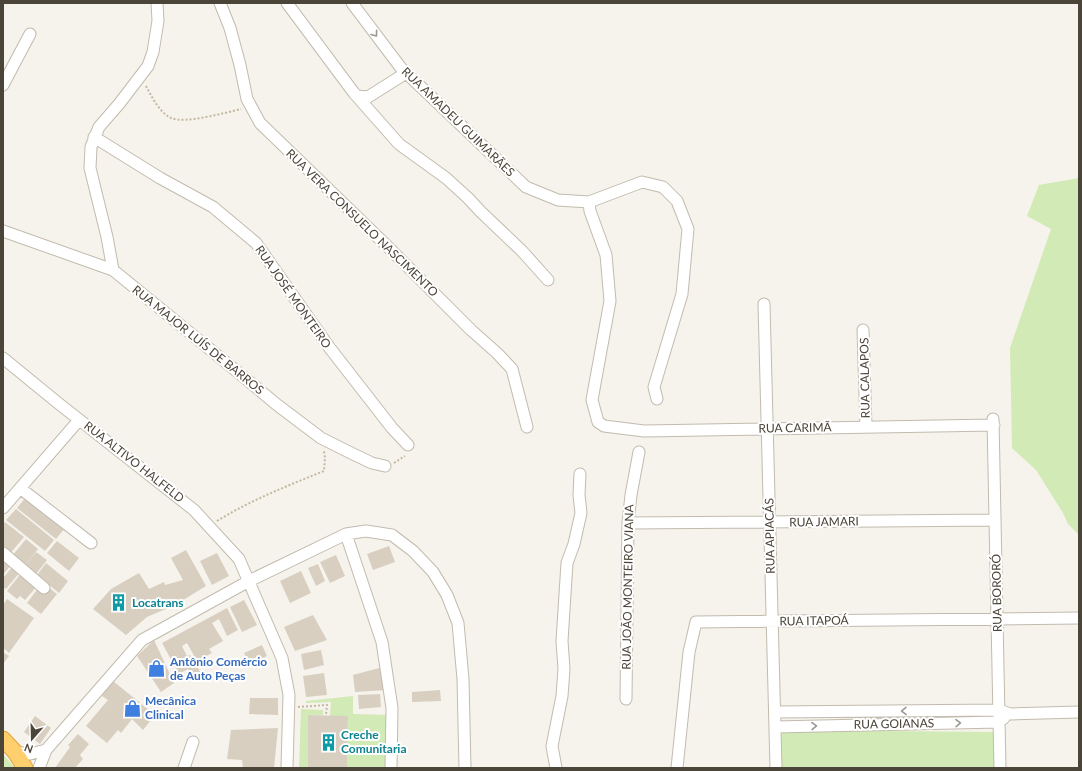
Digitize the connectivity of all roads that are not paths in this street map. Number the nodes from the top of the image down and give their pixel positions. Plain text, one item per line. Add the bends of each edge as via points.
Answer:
1 (157, 3) edge
2 (220, 3) edge
3 (287, 3) edge
4 (352, 3) edge
5 (30, 34) dead end
6 (406, 72) junction
7 (3, 85) edge
8 (357, 96) junction
9 (94, 137) junction
10 (589, 202) junction
11 (3, 231) edge
12 (113, 270) junction
13 (548, 280) dead end
14 (764, 304) dead end
15 (863, 330) dead end
16 (3, 358) edge
17 (657, 399) dead end
18 (79, 420) junction
19 (994, 422) joint
20 (527, 427) dead end
21 (866, 427) junction
22 (767, 428) junction
23 (408, 445) road end
24 (639, 452) dead end
25 (385, 466) road end
26 (580, 474) dead end
27 (20, 488) junction
28 (5, 503) edge
29 (995, 520) junction
30 (770, 522) junction
31 (628, 523) junction
32 (346, 534) junction
33 (91, 543) dead end
34 (3, 553) edge
35 (249, 581) junction
36 (44, 588) dead end
37 (997, 618) junction
38 (1079, 618) edge
39 (772, 621) junction
40 (626, 699) dead end
41 (999, 710) junction
42 (774, 712) junction
43 (1079, 712) edge
44 (1010, 714) junction
45 (1000, 722) junction
46 (775, 727) junction
47 (3, 739) edge
48 (193, 742) dead end
49 (46, 750) junction
50 (15, 752) junction
51 (25, 768) edge
52 (39, 768) edge
53 (184, 768) edge
54 (287, 768) edge
55 (391, 768) edge
56 (465, 768) edge
57 (556, 768) edge
58 (677, 768) edge
59 (776, 768) edge
60 (1000, 768) edge

1 - 9 street via 158,21 148,66 99,127
2 - 20 street, RUA VERA CONSUELO NASCIMENTO via 230,28 247,99 260,123 512,369
3 - 8 street
4 -> 6 street, RUA AMADEU GUIMARÃES via 400,68
5 - 7 street
6 - 8 street via 368,97
6 - 10 street, RUA AMADEU GUIMARÃES via 526,187 558,200
8 - 13 street via 398,144 446,178 522,251
9 - 12 street via 90,168
9 - 23 street, RUA JOSÉ MONTEIRO via 213,207 256,243 329,347
10 - 17 street, RUA AMADEU GUIMARÃES via 642,182 663,186 677,201 688,229 682,294 654,387
10 - 22 street, RUA CARIMÃ via 606,255 610,301 592,400 598,422 604,426 644,431
11 - 12 street, RUA MAJOR LUÍS DE BARROS
12 - 25 street, RUA MAJOR LUÍS DE BARROS via 321,438
14 - 22 street, RUA APIACÁS
15 - 21 street, RUA CALAPOS
16 - 18 street, RUA ALTIVO HALFELD
18 - 27 street
18 - 35 street, RUA ALTIVO HALFELD via 194,510 239,559
19 - 21 street, RUA CARIMÃ
19 - 29 street, RUA BORORÓ
21 - 22 street, RUA CARIMÃ
22 - 30 street, RUA APIACÁS
24 - 31 street, RUA JOÃO MONTEIRO VIANA
26 - 57 street via 581,513 567,563 562,641 562,696 552,746
27 - 28 street
27 - 33 street
29 - 30 street, RUA JAMARI
29 - 37 street, RUA BORORÓ
30 - 31 street, RUA JAMARI
30 - 39 street, RUA APIACÁS
31 - 40 street, RUA JOÃO MONTEIRO VIANA
32 - 35 street
32 - 55 street via 382,642 392,708
32 - 56 street via 366,531 392,535 413,551 433,572 447,594 458,623 463,679
34 - 36 street
35 - 49 street via 142,640
35 - 54 street, RUA ALTIVO HALFELD via 282,658 289,695
37 - 38 street, RUA ITAPOÁ
37 - 39 street, RUA ITAPOÁ
37 - 41 street, RUA BORORÓ
39 - 42 street, RUA APIACÁS
39 - 58 street, RUA ITAPOÁ via 696,622 689,652
41 -> 42 street, RUA GOIANAS
41 - 44 street, RUA GOIANAS
41 - 45 street, RUA BORORÓ
42 - 46 street, RUA APIACÁS
43 - 44 street, RUA GOIANAS
44 - 45 street
46 -> 45 street, RUA GOIANAS
45 - 60 street, RUA BORORÓ
46 - 59 street, RUA APIACÁS
47 - 50 highway
48 - 53 street
49 - 50 street via 30,754
49 - 52 street
50 - 51 highway

